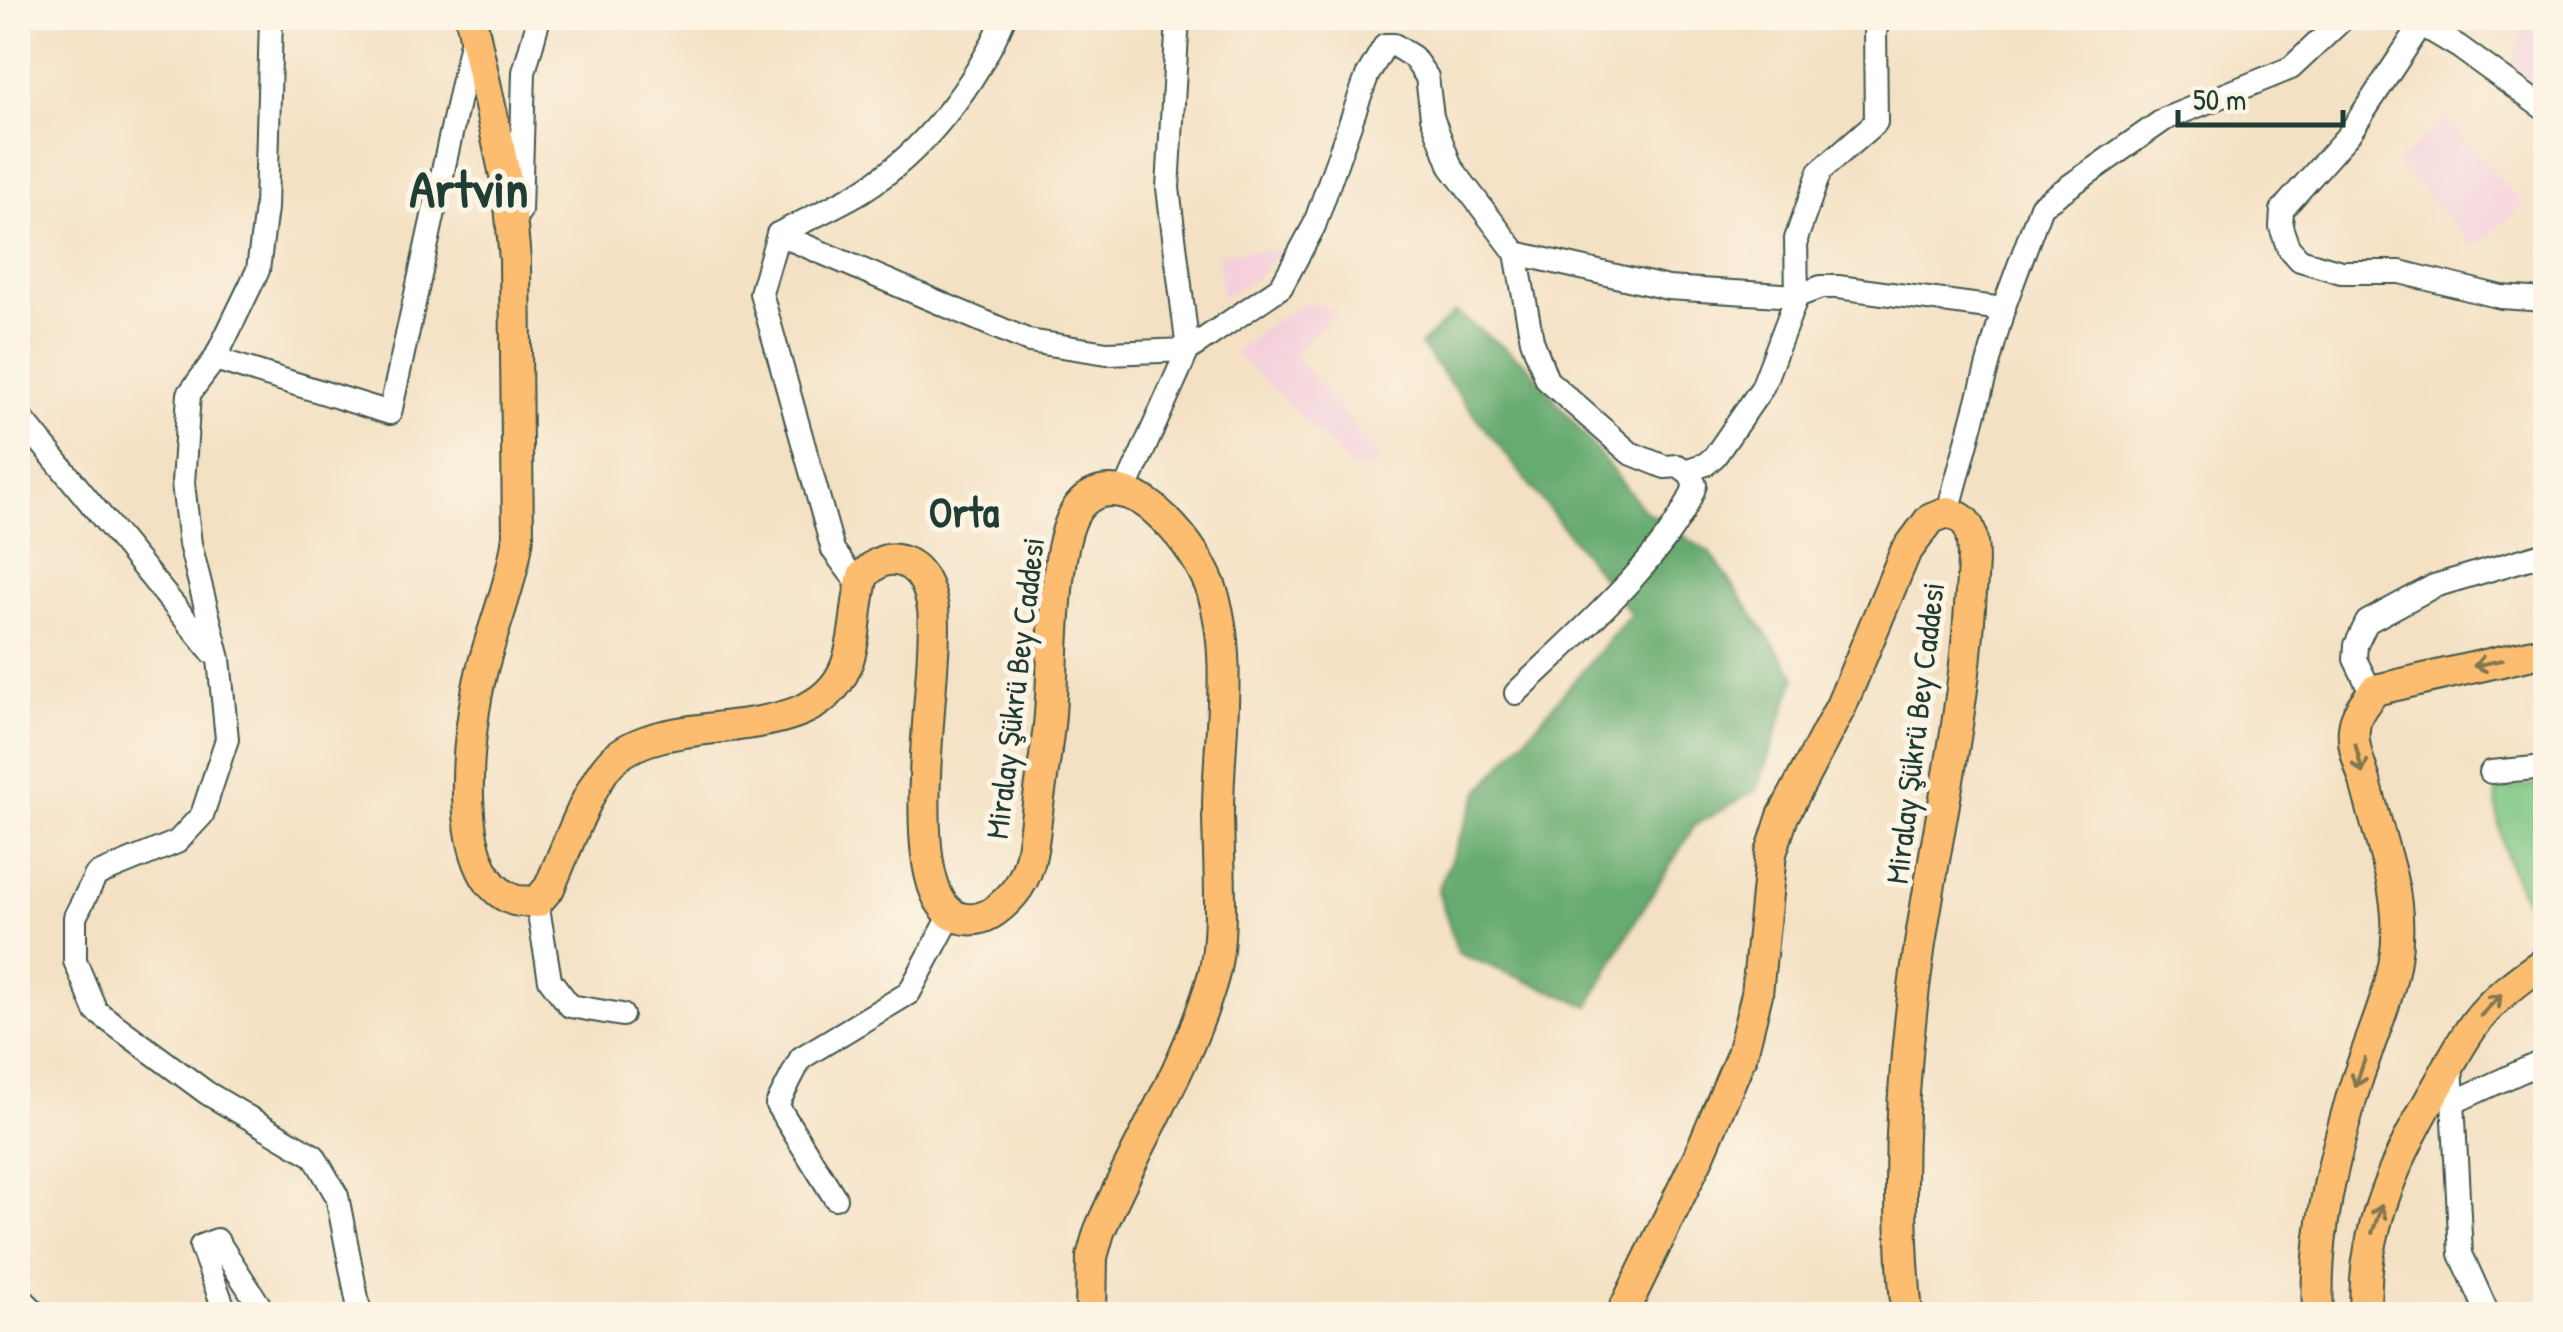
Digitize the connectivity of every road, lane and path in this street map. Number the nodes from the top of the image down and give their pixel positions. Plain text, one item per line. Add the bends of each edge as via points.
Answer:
1 (272, 18) edge
2 (540, 18) edge
3 (1004, 18) edge
4 (1178, 18) edge
5 (1885, 18) edge
6 (2344, 18) edge
7 (2415, 21) edge
8 (472, 24) edge
9 (2546, 110) edge
10 (778, 234) junction
11 (1516, 253) junction
12 (515, 260) junction
13 (1797, 296) junction
14 (2546, 300) edge
15 (2003, 309) junction
16 (1188, 350) junction
17 (215, 359) junction
18 (18, 414) edge
19 (1685, 471) junction
20 (1125, 491) junction
21 (1948, 512) junction
22 (2546, 552) edge
23 (860, 586) junction
24 (2546, 651) edge
25 (218, 659) junction
26 (1516, 694) dead end
27 (2372, 694) junction
28 (2546, 767) edge
29 (2491, 772) dead end
30 (537, 902) junction
31 (951, 915) junction
32 (2546, 961) edge
33 (622, 1015) dead end
34 (2546, 1060) edge
35 (2451, 1062) junction
36 (2454, 1102) junction
37 (836, 1198) dead end
38 (18, 1295) edge
39 (37, 1314) edge
40 (226, 1314) edge
41 (265, 1314) edge
42 (360, 1314) edge
43 (1092, 1314) edge
44 (1622, 1314) edge
45 (1907, 1314) edge
46 (2318, 1314) edge
47 (2366, 1314) edge
48 (2488, 1314) edge

1 - 17 street via 258,270
2 - 12 street via 524,72
3 - 10 street via 987,59 930,134 864,190
4 - 16 street via 1168,188
5 - 13 street via 1875,27 1876,122 1820,171 1796,239
6 - 15 street via 2291,68 2165,120 2041,206
7 - 9 street
7 - 14 street via 2349,134 2282,210 2288,248 2300,260 2341,272 2400,272 2501,297
8 - 12 main road via 509,194
8 - 17 street via 390,413
10 - 16 street via 1029,341 1108,354
10 - 23 street via 761,292 833,550
11 - 13 street via 1668,288
11 - 16 street via 1451,166 1432,117 1427,77 1413,57 1385,45 1314,226 1281,287
11 - 19 street via 1532,340 1547,380 1630,453
12 - 30 main road via 518,536 474,707 469,802 486,877 514,900
13 - 15 street via 1838,286
13 - 19 street via 1762,388 1716,456
15 - 21 street
16 - 20 street
17 - 25 street via 189,394 183,483 190,544
18 - 25 street
19 - 26 street via 1695,486 1670,534
20 - 31 main road, Miralay Şükrü Bey Caddesi via 1082,503 1063,546 1050,723 1027,873 994,912 977,920
20 - 43 main road via 1149,504 1184,541 1214,604 1222,678 1218,921 1215,971 1201,1016 1099,1232
21 - 44 main road, Miralay Şükrü Bey Caddesi via 1922,527 1904,553 1842,706 1784,816 1771,853 1756,994 1742,1054
21 - 45 main road, Miralay Şükrü Bey Caddesi via 1970,532 1968,643 1908,1055 1901,1226
22 - 27 street via 2434,586 2367,622 2355,658
23 - 30 main road via 846,667 822,699 794,714 628,748 600,778
23 - 31 main road via 872,566 901,561 930,593 934,655 924,838 932,886
24 -> 27 main road
25 - 42 street via 228,740 202,814 178,842 96,876 75,917 76,961 96,1011 207,1094 314,1156 337,1196
27 -> 46 main road via 2354,727 2355,750 2392,880 2399,944 2332,1169 2316,1266
28 - 29 street
30 - 33 street via 550,980 570,1006
31 - 37 street via 909,992 800,1058 777,1104
35 -> 32 main road via 2493,1003
34 - 36 street
35 - 36 street
47 -> 35 main road via 2369,1242 2380,1209 2412,1130
36 - 48 street via 2461,1254
38 - 39 street
40 - 41 street via 201,1246 217,1240

